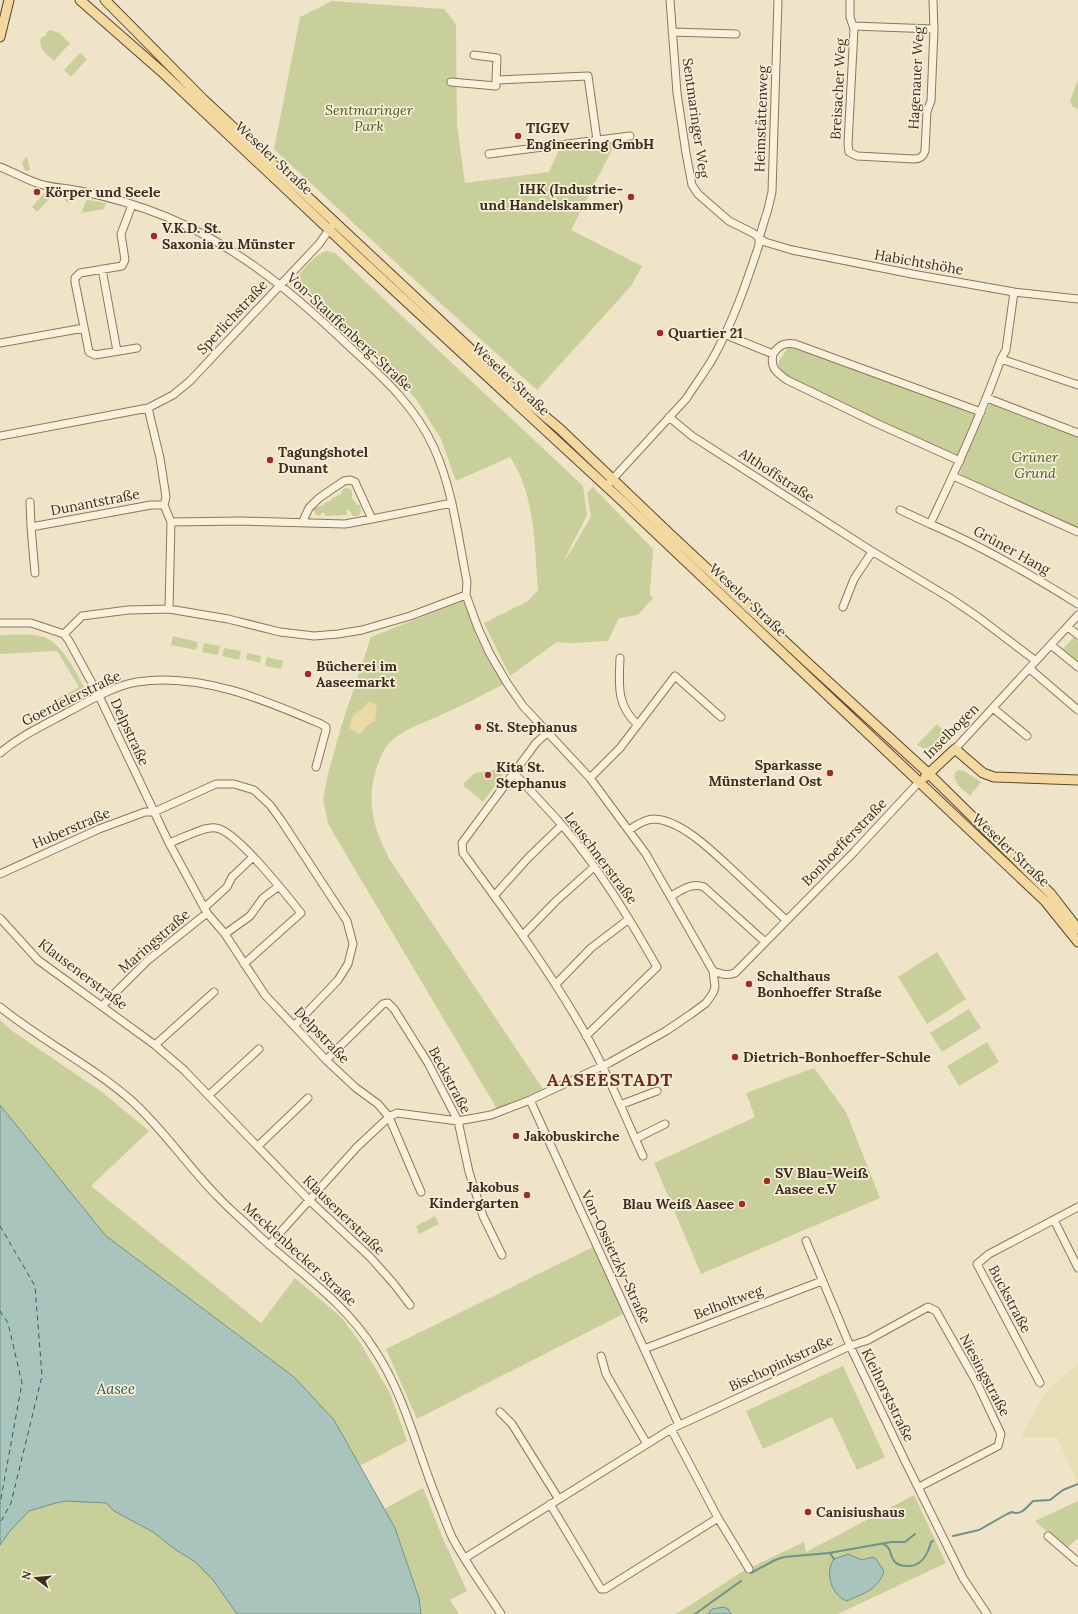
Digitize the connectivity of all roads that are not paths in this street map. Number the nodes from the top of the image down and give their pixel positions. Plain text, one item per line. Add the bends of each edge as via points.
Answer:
1 (9, 0) edge
2 (80, 0) edge
3 (105, 0) edge
4 (670, 0) edge
5 (778, 0) edge
6 (850, 0) edge
7 (933, 0) edge
8 (853, 26) junction
9 (934, 29) junction
10 (672, 32) junction
11 (736, 34) dead end
12 (0, 37) edge
13 (474, 55) dead end
14 (496, 80) junction
15 (451, 82) dead end
16 (630, 136) dead end
17 (597, 140) junction
18 (489, 154) dead end
19 (923, 157) joint
20 (0, 167) edge
21 (132, 205) junction
22 (332, 226) junction
23 (759, 238) junction
24 (102, 269) junction
25 (280, 284) junction
26 (1014, 292) junction
27 (1078, 299) edge
28 (84, 328) junction
29 (726, 333) junction
30 (0, 343) edge
31 (137, 348) dead end
32 (117, 351) junction
33 (773, 354) junction
34 (1001, 359) junction
35 (1078, 385) edge
36 (987, 398) junction
37 (148, 408) junction
38 (981, 412) junction
39 (669, 417) junction
40 (1078, 433) edge
41 (0, 436) edge
42 (960, 461) junction
43 (954, 476) junction
44 (613, 479) junction
45 (606, 486) junction
46 (30, 502) dead end
47 (452, 503) junction
48 (164, 505) junction
49 (900, 510) dead end
50 (372, 520) junction
51 (170, 522) junction
52 (302, 523) junction
53 (930, 524) junction
54 (32, 527) junction
55 (1078, 532) edge
56 (872, 552) junction
57 (34, 573) dead end
58 (466, 595) junction
59 (1078, 604) edge
60 (843, 607) dead end
61 (169, 609) junction
62 (1078, 615) edge
63 (0, 623) edge
64 (1068, 627) junction
65 (64, 634) junction
66 (1078, 635) edge
67 (1051, 645) junction
68 (620, 658) dead end
69 (1036, 661) junction
70 (1078, 668) edge
71 (1030, 669) junction
72 (99, 696) junction
73 (994, 708) junction
74 (1078, 710) edge
75 (721, 717) dead end
76 (638, 725) junction
77 (548, 732) junction
78 (1027, 736) dead end
79 (955, 748) junction
80 (0, 753) edge
81 (316, 766) dead end
82 (514, 773) junction
83 (928, 773) junction
84 (590, 778) junction
85 (1078, 780) edge
86 (920, 782) junction
87 (154, 812) junction
88 (562, 825) junction
89 (629, 830) junction
90 (169, 843) junction
91 (253, 857) junction
92 (594, 867) junction
93 (0, 874) edge
94 (279, 886) junction
95 (494, 896) junction
96 (671, 896) junction
97 (206, 910) junction
98 (0, 918) edge
99 (630, 919) junction
100 (786, 920) junction
101 (1078, 929) edge
102 (225, 934) junction
103 (523, 935) junction
104 (765, 942) junction
105 (1078, 942) edge
106 (244, 964) junction
107 (713, 971) junction
108 (556, 984) junction
109 (214, 992) dead end
110 (102, 1006) junction
111 (0, 1008) edge
112 (294, 1026) junction
113 (586, 1036) junction
114 (155, 1045) junction
115 (259, 1049) dead end
116 (326, 1060) junction
117 (602, 1066) junction
118 (657, 1091) dead end
119 (209, 1096) junction
120 (308, 1098) dead end
121 (530, 1100) junction
122 (620, 1105) junction
123 (389, 1117) junction
124 (458, 1120) junction
125 (665, 1124) dead end
126 (635, 1139) junction
127 (258, 1146) junction
128 (643, 1156) dead end
129 (421, 1192) dead end
130 (309, 1200) junction
131 (1078, 1207) edge
132 (1054, 1220) junction
133 (806, 1241) dead end
134 (269, 1245) junction
135 (502, 1255) dead end
136 (1078, 1268) edge
137 (822, 1281) junction
138 (410, 1305) dead end
139 (928, 1307) joint
140 (850, 1346) junction
141 (644, 1349) junction
142 (601, 1356) dead end
143 (1040, 1383) dead end
144 (500, 1412) dead end
145 (679, 1425) junction
146 (671, 1429) junction
147 (647, 1444) junction
148 (919, 1487) junction
149 (558, 1498) junction
150 (550, 1504) junction
151 (718, 1518) junction
152 (1048, 1536) dead end
153 (464, 1558) junction
154 (1078, 1562) edge
155 (748, 1570) dead end
156 (501, 1614) edge
157 (987, 1614) edge

1 - 12 main road
2 - 22 main road, Weseler Straße
3 - 22 main road, Weseler Straße
4 - 10 street, Sentmaringer Weg
5 - 23 street, Heimstättenweg via 772,190
6 - 8 street, Breisacher Weg
7 - 9 street, Hagenauer Weg
8 - 9 street
8 - 19 street, Breisacher Weg via 849,152 857,156 914,159
9 - 19 street, Hagenauer Weg via 931,101 927,111
10 - 11 street
10 - 23 street, Sentmaringer Weg via 678,103 692,185 698,194 729,221
13 - 14 street via 497,58
14 - 15 street via 496,86
14 - 17 street via 588,76
16 - 17 street
17 - 18 street
20 - 21 street, Von-Stauffenberg-Straße via 42,185 80,191
21 - 24 street via 121,234 125,264
21 - 25 street, Von-Stauffenberg-Straße via 168,217 207,237 246,259
22 - 25 street, Sperlichstraße via 319,244
22 - 44 main road, Weseler Straße
22 - 45 main road, Weseler Straße
23 - 26 street, Habichtshöhe via 792,250
23 - 29 street via 745,290
24 - 28 street via 80,273 76,278
24 - 32 street
25 - 37 street, Sperlichstraße via 185,385 174,395
25 - 47 street, Von-Stauffenberg-Straße via 334,331 408,404 434,447
26 - 27 street, Habichtshöhe
26 - 34 street via 1006,350
28 - 30 street
28 - 32 street via 89,352 95,355
29 - 33 street
29 - 39 street via 713,359 692,390
31 - 32 street
33 - 38 street via 781,345 795,344
33 - 42 street via 775,372 787,380
34 - 35 street
34 - 36 street
36 - 38 street
36 - 40 street
37 - 41 street
37 - 48 street via 161,460 166,497
38 - 42 street
39 - 44 street
39 - 56 street, Althoffstraße via 708,447
42 - 43 street
43 - 53 street
43 - 55 street
44 - 45 street
44 - 83 main road, Weseler Straße
45 - 86 main road, Weseler Straße
46 - 54 street, Dunantstraße
47 - 50 street
47 - 58 street, Von-Stauffenberg-Straße via 467,582
48 - 51 street
48 - 54 street, Dunantstraße via 151,505
49 - 53 street, Grüner Hang
50 - 52 street via 345,524
50 - 52 street via 355,482 350,480 344,481 319,498 309,508
51 - 52 street
51 - 61 street
53 - 59 street, Grüner Hang via 995,555
54 - 57 street, Dunantstraße
56 - 60 street via 854,579
56 - 69 street, Althoffstraße via 978,617
58 - 61 street via 455,601 362,630 314,636 280,632 228,619
58 - 77 street, Von-Stauffenberg-Straße via 490,654 524,706
61 - 65 street via 128,610 82,616
62 - 64 street, Inselbogen
63 - 65 street via 31,623
64 - 66 street
64 - 67 street, Inselbogen
65 - 72 street, Delpstraße
67 - 69 street, Inselbogen
67 - 70 street
68 - 76 street via 619,687 622,704
69 - 71 street, Inselbogen
71 - 73 street, Inselbogen
71 - 74 street
72 - 80 street, Goerdelerstraße via 19,738
72 - 81 street, Goerdelerstraße via 136,682 156,680 191,682 239,693 326,727
72 - 87 street, Delpstraße
73 - 78 street, Inselbogen
73 - 79 street, Inselbogen
75 - 76 street via 675,676
76 - 84 street via 620,748
77 - 82 street via 536,743
77 - 84 street, Von-Stauffenberg-Straße
79 - 83 main road, Inselbogen
79 - 85 main road via 983,773 994,777
82 - 88 street, Leuschnerstraße
82 - 95 street via 462,843 462,854
83 - 86 main road
83 - 101 main road, Weseler Straße via 1051,894
84 - 89 street, Von-Stauffenberg-Straße
86 - 100 street, Bonhoefferstraße
86 - 105 main road, Weseler Straße via 1045,901
87 - 90 street, Delpstraße
87 - 93 street, Huberstraße via 145,812 99,829
87 - 112 street, Huberstraße via 216,784 234,784 254,790 281,820 347,921 353,944 348,964 338,980
88 - 92 street, Leuschnerstraße
88 - 95 street
89 - 96 street, Von-Stauffenberg-Straße
89 - 100 street via 649,820 662,820 684,830 727,863
90 - 91 street via 202,830 217,828 230,835
90 - 97 street, Delpstraße
91 - 94 street
91 - 97 street via 232,877 227,888
92 - 99 street, Leuschnerstraße
92 - 103 street
94 - 102 street via 263,898 250,916
94 - 106 street via 301,913
95 - 103 street
96 - 104 street via 691,886 704,887
96 - 107 street, Von-Stauffenberg-Straße
97 - 102 street, Delpstraße
97 - 110 street, Maringstraße via 147,961
98 - 110 street, Klausenerstraße via 38,960
99 - 108 street via 591,948
99 - 113 street, Leuschnerstraße via 657,967
100 - 104 street, Bonhoefferstraße
102 - 106 street, Delpstraße
103 - 108 street
104 - 107 street, Bonhoefferstraße via 735,973 729,975
106 - 112 street, Delpstraße via 265,995
107 - 117 street via 715,987 706,1003 666,1031
108 - 113 street
109 - 114 street
110 - 114 street, Klausenerstraße
111 - 134 street, Mecklenbecker Straße via 88,1067 130,1100 148,1116 217,1197
112 - 116 street, Delpstraße
113 - 117 street
114 - 119 street, Klausenerstraße
115 - 119 street
116 - 123 street, Delpstraße via 378,1104
116 - 124 street, Beckstraße via 383,1004 388,1003 428,1063
117 - 121 street
117 - 122 street
118 - 122 street
119 - 127 street, Klausenerstraße
120 - 127 street
121 - 124 street via 491,1115
121 - 141 street, Von-Ossietzky-Straße
122 - 126 street
123 - 124 street via 397,1113
123 - 129 street
123 - 130 street via 357,1147
124 - 135 street, Beckstraße via 469,1172 483,1216
125 - 126 street
126 - 128 street
127 - 130 street, Klausenerstraße
130 - 134 street
130 - 138 street, Klausenerstraße via 370,1257
131 - 132 street, Buckstraße
132 - 136 street
132 - 143 street, Buckstraße via 989,1254 977,1264
133 - 137 street, Kleihorststraße
134 - 153 street, Mecklenbecker Straße via 344,1310 381,1359 410,1423 453,1539
137 - 140 street, Kleihorststraße
137 - 141 street, Belholtweg
139 - 140 street, Bischopinkstraße via 868,1340
139 - 148 street, Niesingstraße via 936,1311 977,1383 1001,1434 998,1446
140 - 145 street, Bischopinkstraße
140 - 148 street, Kleihorststraße
141 - 145 street, Von-Ossietzky-Straße
142 - 147 street via 606,1374
144 - 149 street via 512,1424
145 - 146 street, Bischopinkstraße
146 - 147 street, Bischopinkstraße
146 - 151 street
147 - 149 street, Bischopinkstraße
148 - 157 street, Kleihorststraße via 963,1578
149 - 150 street, Bischopinkstraße
150 - 151 street via 601,1589 605,1589
150 - 153 street, Bischopinkstraße
151 - 155 street
152 - 154 street
153 - 156 street, Mecklenbecker Straße

